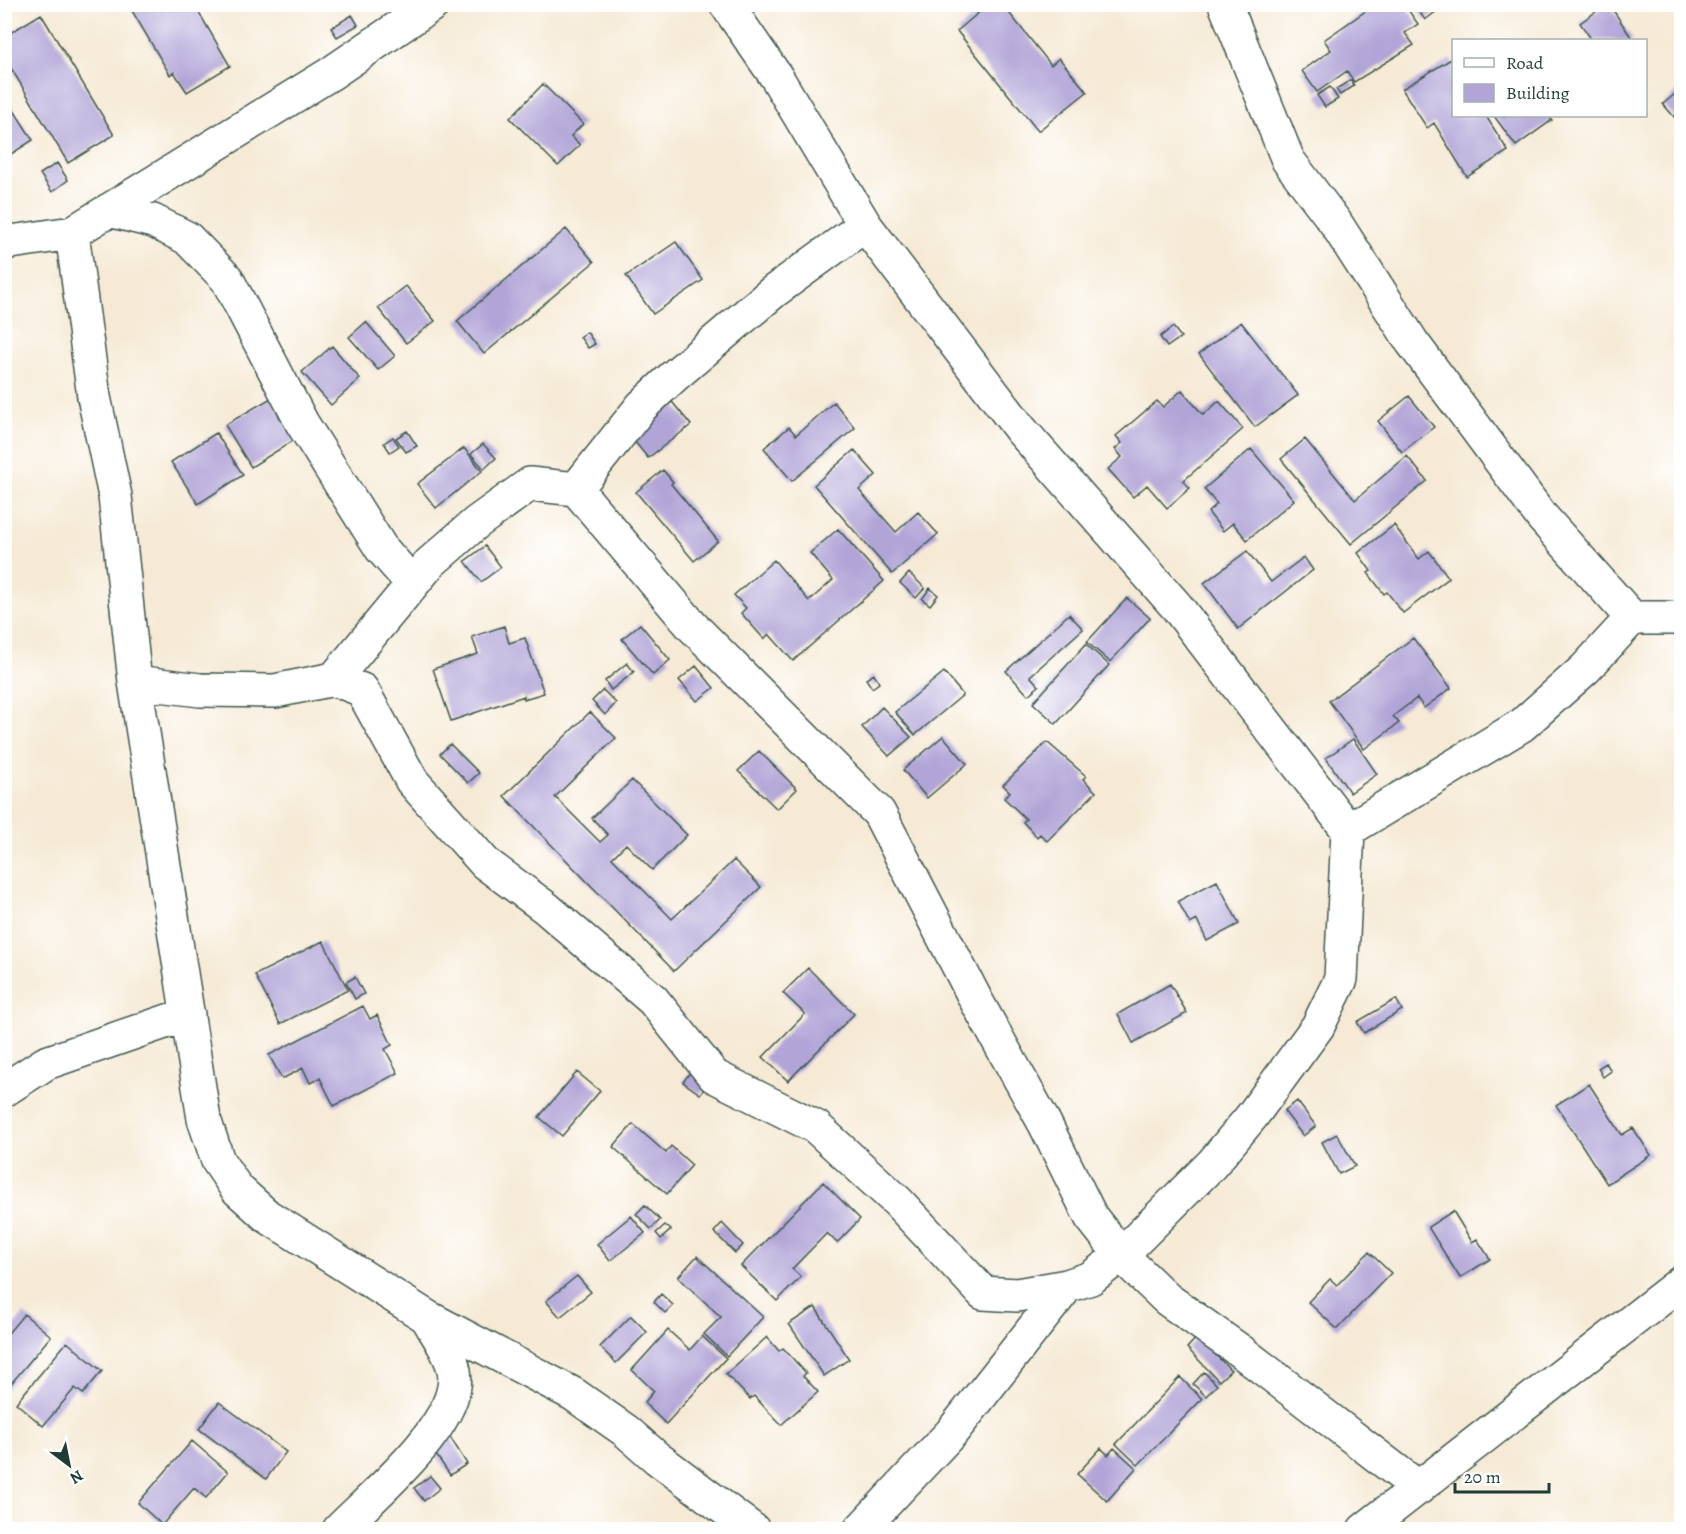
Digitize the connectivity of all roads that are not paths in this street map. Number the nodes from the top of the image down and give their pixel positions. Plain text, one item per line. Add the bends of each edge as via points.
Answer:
1 (433, 4) edge
2 (726, 4) edge
3 (1225, 4) edge
4 (109, 210) junction
5 (865, 225) junction
6 (72, 233) junction
7 (4, 243) edge
8 (576, 489) junction
9 (412, 584) junction
10 (1632, 618) junction
11 (1682, 618) edge
12 (334, 680) junction
13 (135, 682) junction
14 (1348, 830) junction
15 (188, 1014) junction
16 (4, 1089) edge
17 (1120, 1255) junction
18 (1680, 1282) edge
19 (1067, 1286) junction
20 (427, 1317) junction
21 (1419, 1488) junction
22 (339, 1530) edge
23 (753, 1530) edge
24 (860, 1530) edge
25 (1364, 1530) edge

1 - 4 street via 330,74
2 - 5 street via 777,78
3 - 10 street via 1288,160 1335,222 1412,342 1535,508
4 - 6 street
4 - 9 street via 153,221 187,238 226,279 302,423 381,548
5 - 8 street via 773,292 673,377 642,406
5 - 14 street via 1021,430 1177,607
6 - 7 street
6 - 13 street via 94,397 115,496
8 - 9 street via 530,484 476,523 430,562
8 - 17 street via 692,626 879,813 1091,1217
9 - 12 street
10 - 11 street
10 - 14 street via 1585,669 1522,725
12 - 13 street via 275,691 200,690
12 - 19 street via 362,690 412,782 485,863 546,908 653,1000 714,1076 816,1127 898,1202 983,1293 1017,1295
13 - 15 street
14 - 17 street via 1341,979 1318,1026 1212,1164
15 - 16 street via 46,1063
15 - 20 street via 204,1119 218,1161 237,1189 267,1216
17 - 19 street via 1091,1278
17 - 21 street via 1167,1299 1244,1353
18 - 21 street
19 - 24 street via 952,1432
20 - 22 street via 454,1367 451,1404 431,1436
20 - 23 street via 573,1394
21 - 25 street

